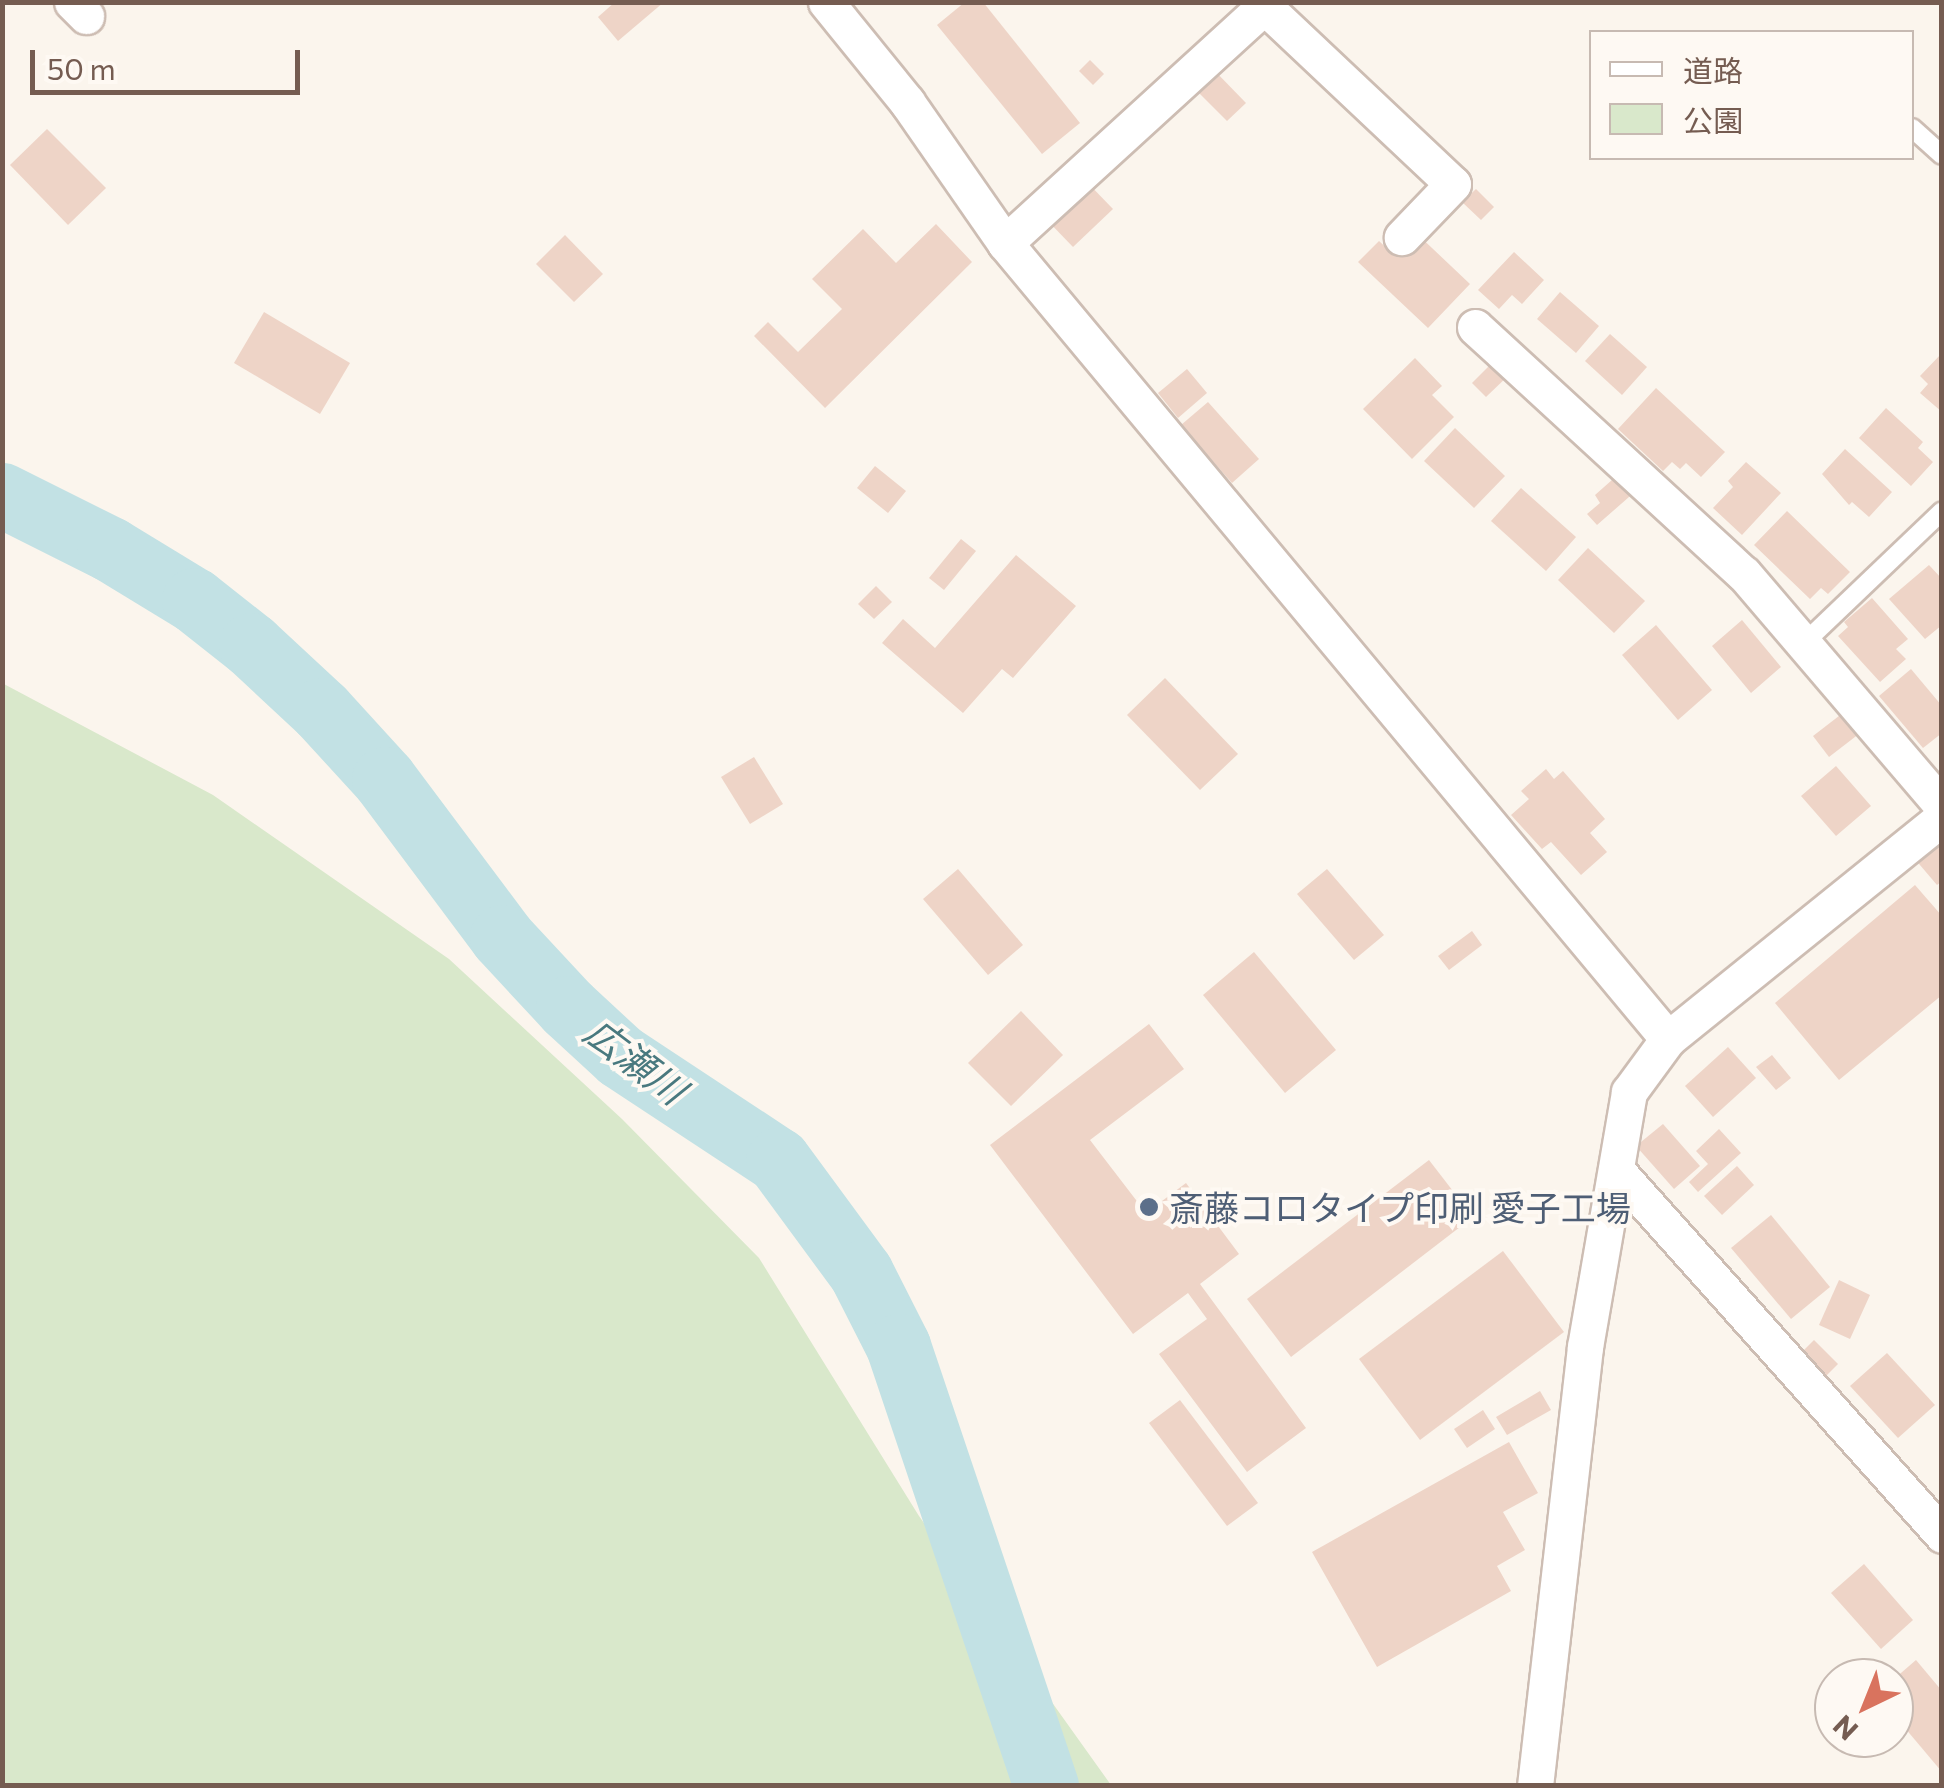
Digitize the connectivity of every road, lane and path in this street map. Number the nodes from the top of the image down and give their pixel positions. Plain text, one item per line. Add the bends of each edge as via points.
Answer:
1 (826, 2) edge
2 (1267, 4) edge
3 (1914, 130) edge
4 (1942, 155) edge
5 (1402, 238) dead end
6 (1005, 243) junction
7 (1475, 327) dead end
8 (1942, 511) edge
9 (1803, 644) junction
10 (1942, 806) edge
11 (1942, 818) edge
12 (1668, 1038) junction
13 (1618, 1172) junction
14 (1942, 1535) edge
15 (1535, 1786) edge

1 - 6 street via 907,102
2 - 5 street via 1453,184
2 - 6 street
3 - 4 lane
6 - 12 street
7 - 9 street via 1744,574
8 - 9 lane
9 - 10 street
11 - 12 street
12 - 13 street via 1629,1092
13 - 14 street
13 - 15 street via 1585,1347

